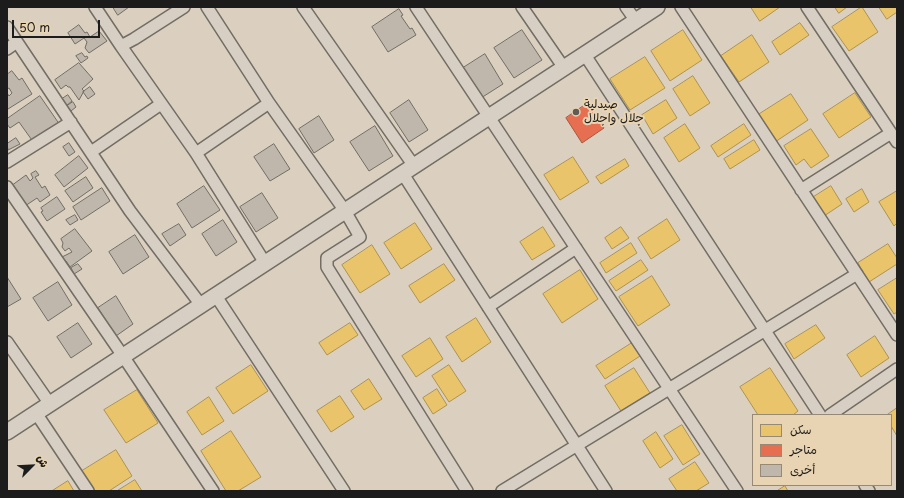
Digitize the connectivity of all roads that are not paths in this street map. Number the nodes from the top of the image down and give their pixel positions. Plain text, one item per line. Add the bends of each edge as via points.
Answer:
1 (95, 7) edge
2 (184, 7) edge
3 (207, 7) edge
4 (303, 7) edge
5 (416, 7) edge
6 (522, 7) edge
7 (626, 7) edge
8 (657, 7) edge
9 (681, 7) edge
10 (808, 7) edge
11 (636, 21) junction
12 (7, 27) edge
13 (17, 42) junction
14 (121, 46) junction
15 (7, 49) edge
16 (585, 54) junction
17 (564, 68) junction
18 (269, 103) junction
19 (162, 104) junction
20 (490, 116) junction
21 (71, 122) junction
22 (894, 138) edge
23 (91, 152) junction
24 (196, 152) junction
25 (7, 162) edge
26 (408, 170) junction
27 (7, 187) edge
28 (801, 190) junction
29 (345, 211) junction
30 (576, 248) junction
31 (265, 263) junction
32 (857, 274) junction
33 (216, 296) junction
34 (201, 305) junction
35 (488, 307) junction
36 (764, 330) junction
37 (897, 335) edge
38 (7, 342) edge
39 (123, 356) junction
40 (897, 369) edge
41 (669, 389) junction
42 (50, 404) junction
43 (36, 413) junction
44 (819, 414) edge
45 (831, 414) edge
46 (7, 432) edge
47 (577, 445) junction
48 (88, 491) edge
49 (213, 491) edge
50 (344, 491) edge
51 (467, 491) edge
52 (502, 491) edge
53 (606, 491) edge
54 (737, 491) edge

1 - 14 street
2 - 14 street
3 - 18 street
4 - 26 street
5 - 20 street
6 - 17 street
7 - 11 street
8 - 11 street
9 - 28 street
10 - 22 street
11 - 16 street
12 - 13 street
13 - 15 street
13 - 21 street
14 - 19 street
16 - 17 street
16 - 36 street
17 - 20 street
18 - 24 street
18 - 29 street
19 - 23 street
19 - 24 street
20 - 26 street
20 - 30 street
21 - 23 street
21 - 25 street
22 - 28 street
23 - 34 street via 130,211
24 - 31 street
26 - 29 street
26 - 35 street
27 - 39 street
28 - 32 street
29 - 31 street
29 - 51 street via 360,237 327,258 327,267
30 - 35 street
30 - 41 street
31 - 33 street
32 - 36 street
32 - 37 street
33 - 34 street
33 - 50 street
34 - 39 street
35 - 47 street
36 - 41 street
36 - 44 street
38 - 42 street
39 - 42 street
39 - 49 street
40 - 45 street
41 - 47 street
41 - 54 street
42 - 43 street
43 - 46 street
43 - 48 street
47 - 52 street
47 - 53 street

